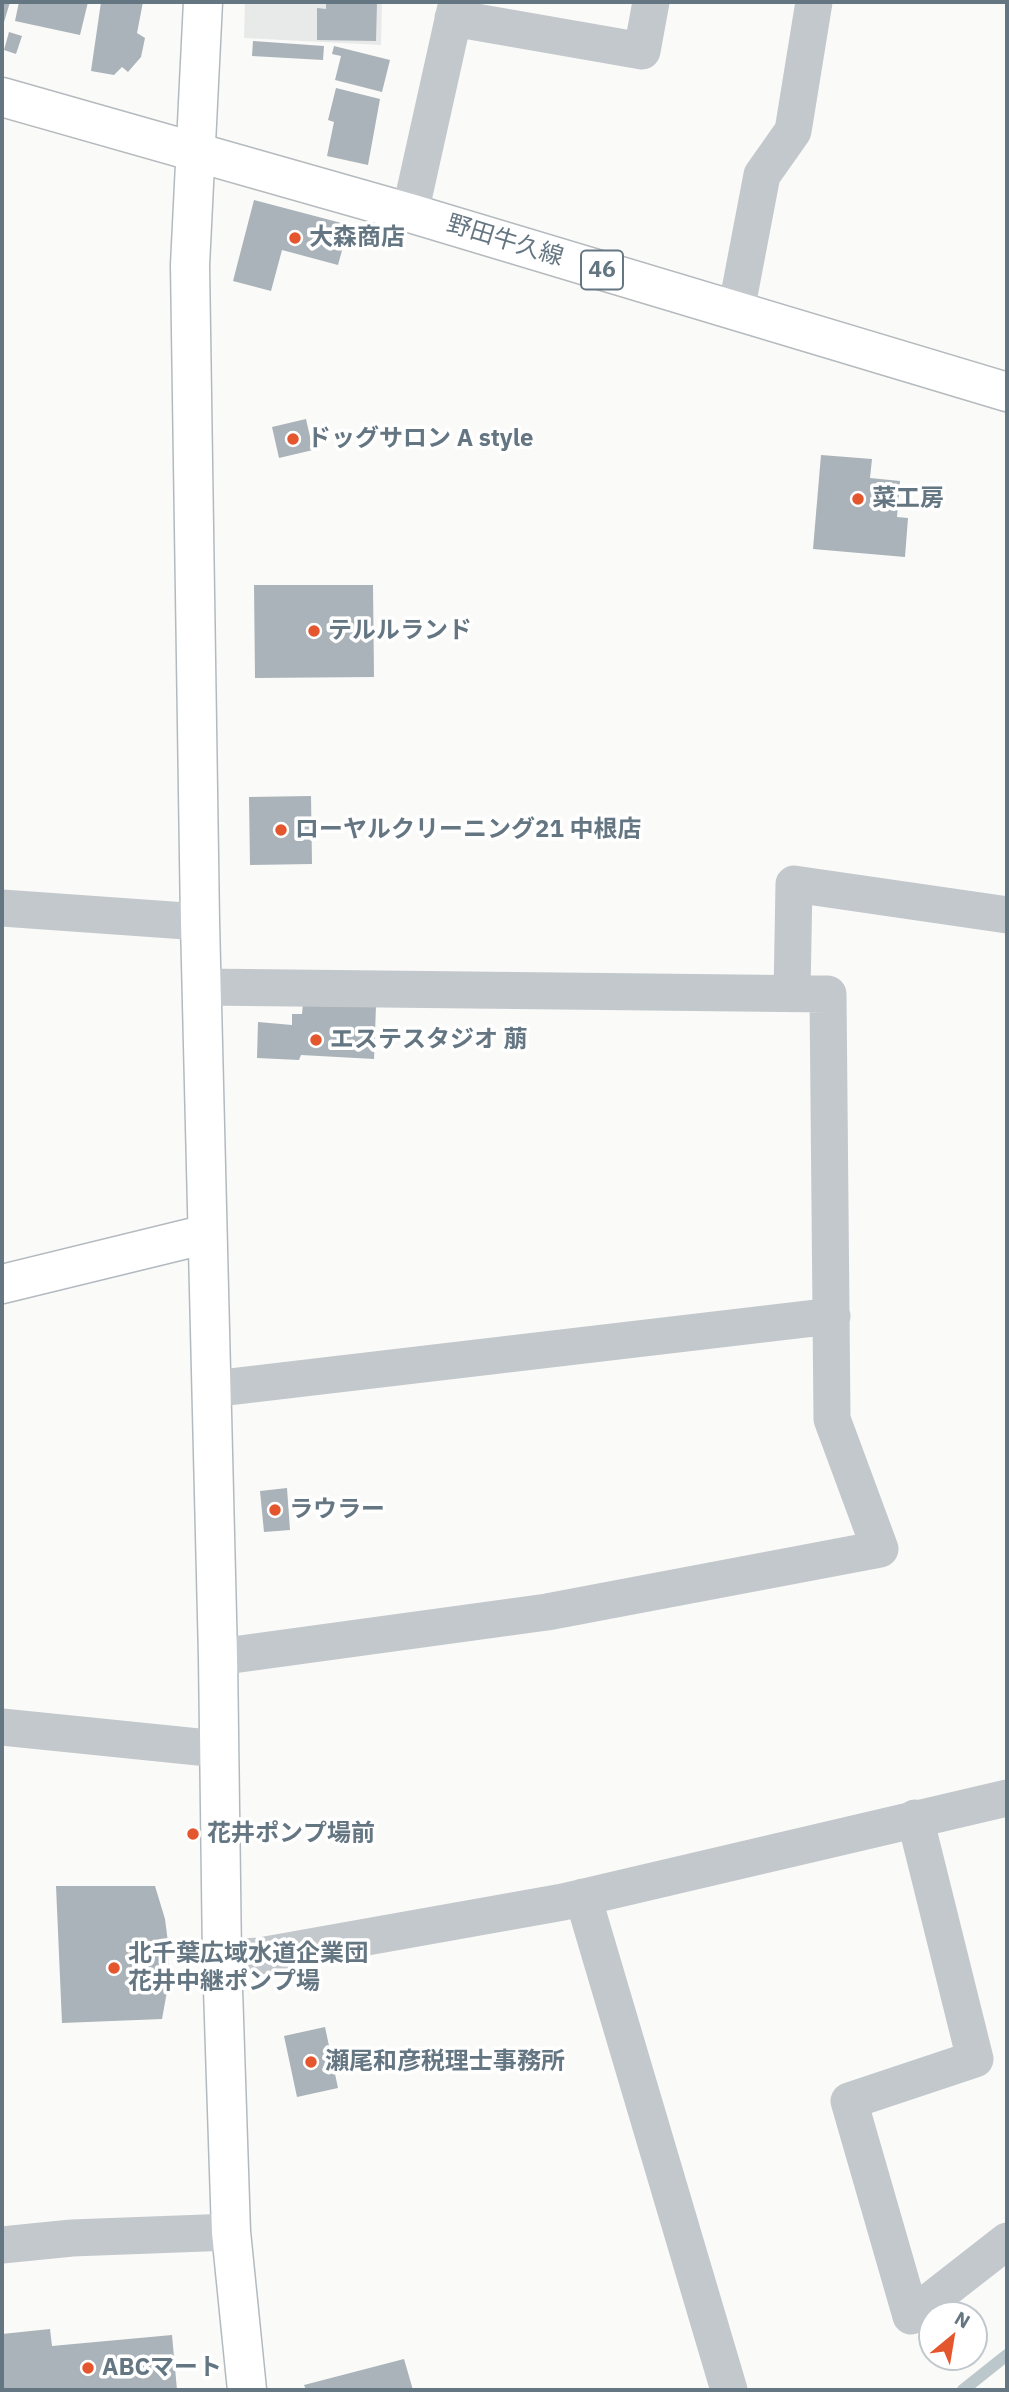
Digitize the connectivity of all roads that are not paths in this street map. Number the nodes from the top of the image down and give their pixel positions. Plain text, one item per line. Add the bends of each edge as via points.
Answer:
1 (203, 2) edge
2 (651, 2) edge
3 (814, 2) edge
4 (455, 10) edge
5 (2, 97) edge
6 (195, 153) junction
7 (410, 213) junction
8 (736, 311) junction
9 (1007, 392) edge
10 (2, 908) edge
11 (1007, 915) edge
12 (200, 922) junction
13 (202, 987) junction
14 (792, 993) junction
15 (208, 1234) junction
16 (2, 1284) edge
17 (832, 1316) junction
18 (212, 1390) junction
19 (218, 1657) junction
20 (2, 1727) edge
21 (218, 1749) junction
22 (1007, 1798) edge
23 (915, 1818) junction
24 (583, 1897) junction
25 (222, 1958) junction
26 (231, 2232) junction
27 (1007, 2241) edge
28 (2, 2245) edge
29 (247, 2390) edge
30 (729, 2390) edge

1 - 6 street
2 - 4 street via 642,51
3 - 8 street via 793,131 762,175
4 - 7 street
5 - 6 street, 野田牛久線 / 46
6 - 7 street, 野田牛久線 / 46
6 - 12 street via 190,265
7 - 8 street, 野田牛久線 / 46
8 - 9 street, 野田牛久線 / 46
10 - 12 street
11 - 14 street via 794,884
12 - 13 street
13 - 14 street
13 - 15 street
14 - 17 street via 828,994
15 - 16 street
15 - 18 street
17 - 18 street
17 - 19 street via 832,1419 880,1549 547,1612
18 - 19 street
19 - 21 street
20 - 21 street
21 - 25 street
22 - 23 street
23 - 24 street
23 - 27 street via 975,2059 849,2101 911,2316
24 - 25 street via 260,1956
24 - 30 street
25 - 26 street
26 - 28 street
26 - 29 street

